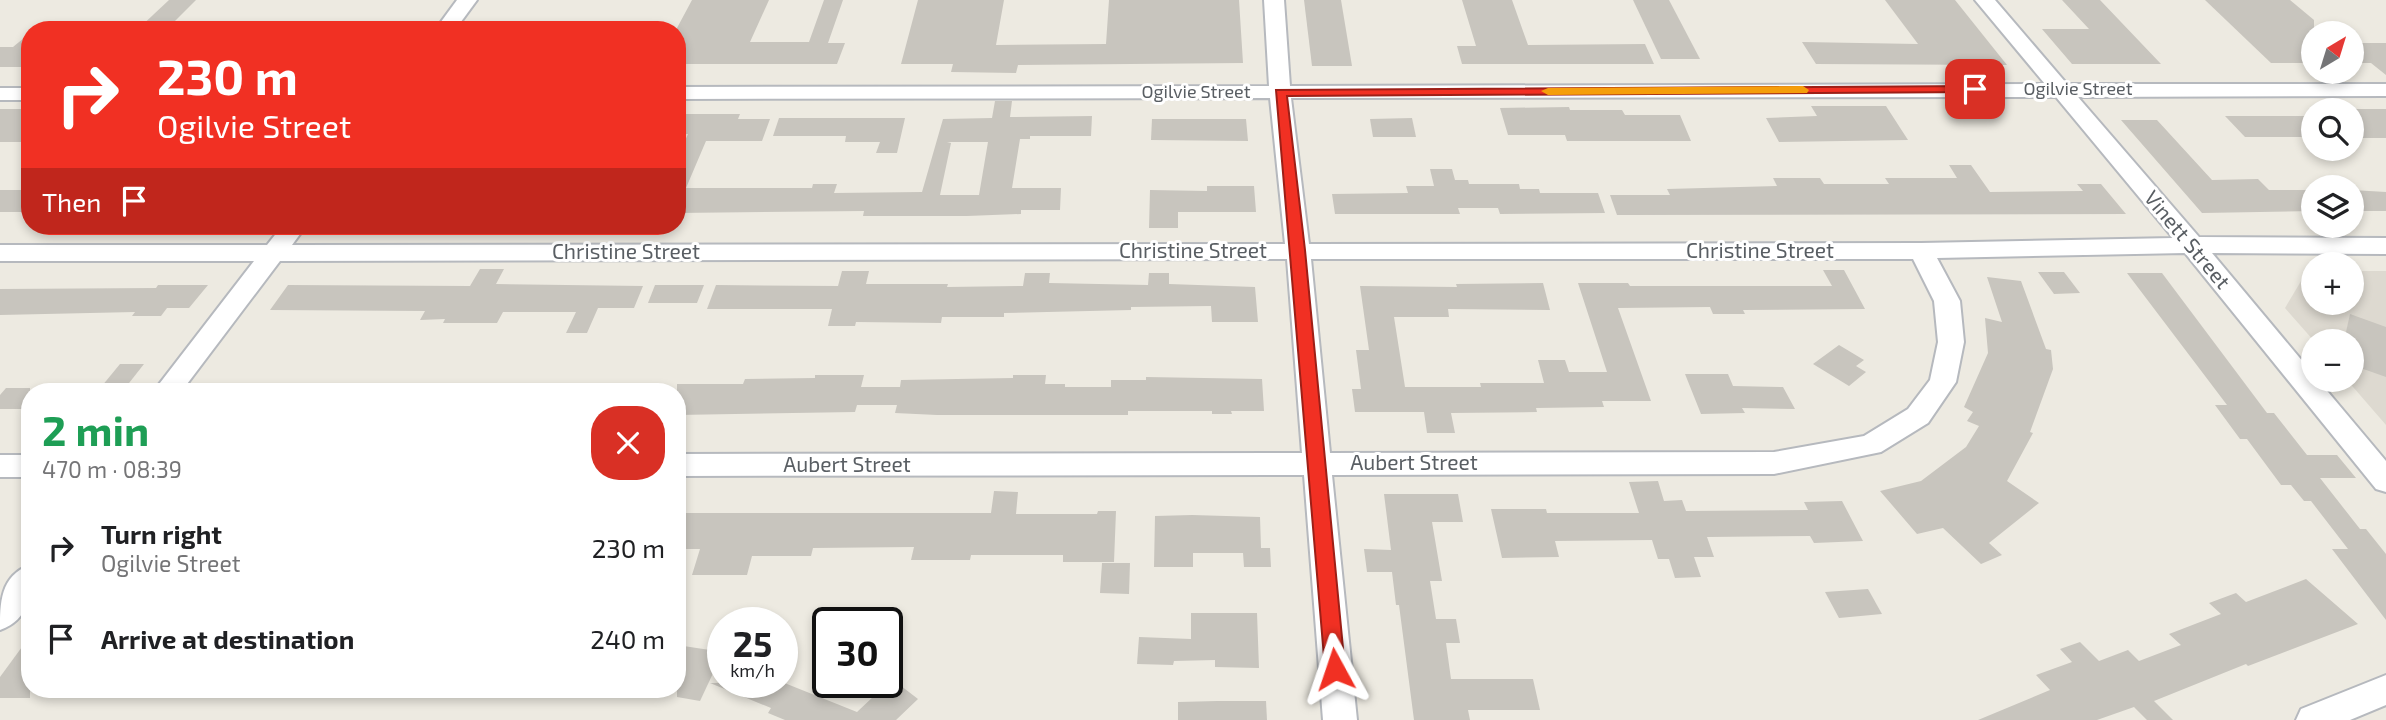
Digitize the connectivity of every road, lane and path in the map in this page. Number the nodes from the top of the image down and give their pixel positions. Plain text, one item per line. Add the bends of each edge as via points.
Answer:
1 (467, 0) edge
2 (1274, 0) edge
3 (1985, 0) edge
4 (452, 21) edge
5 (2058, 89) junction
6 (2386, 90) edge
7 (1280, 92) junction
8 (686, 93) edge
9 (0, 94) edge
10 (21, 94) edge
11 (287, 235) edge
12 (2192, 245) junction
13 (2386, 246) edge
14 (1298, 250) junction
15 (1921, 251) junction
16 (0, 253) edge
17 (273, 253) junction
18 (173, 383) edge
19 (1315, 463) junction
20 (686, 465) edge
21 (0, 466) edge
22 (21, 466) edge
23 (2386, 481) edge
24 (21, 590) edge
25 (0, 617) edge
26 (2386, 690) edge
27 (1339, 720) edge
28 (2313, 720) edge

1 - 4 street
2 - 7 street
3 - 5 street, Vinett Street
5 - 6 street, Ogilvie Street
5 - 7 street, Ogilvie Street
5 - 12 street, Vinett Street
7 - 8 street, Ogilvie Street
7 - 14 street
9 - 10 street
11 - 17 street
12 - 13 street, Christine Street
12 - 15 street, Christine Street
12 - 23 street, Vinett Street
14 - 15 street, Christine Street
14 - 17 street, Christine Street
14 - 19 street
15 - 19 street, Aubert Street via 1947,301 1951,342 1943,382 1918,416 1871,445 1774,463
16 - 17 street, Christine Street
17 - 18 street
19 - 20 street, Aubert Street
19 - 27 street
21 - 22 street
24 - 25 street
26 - 28 street

